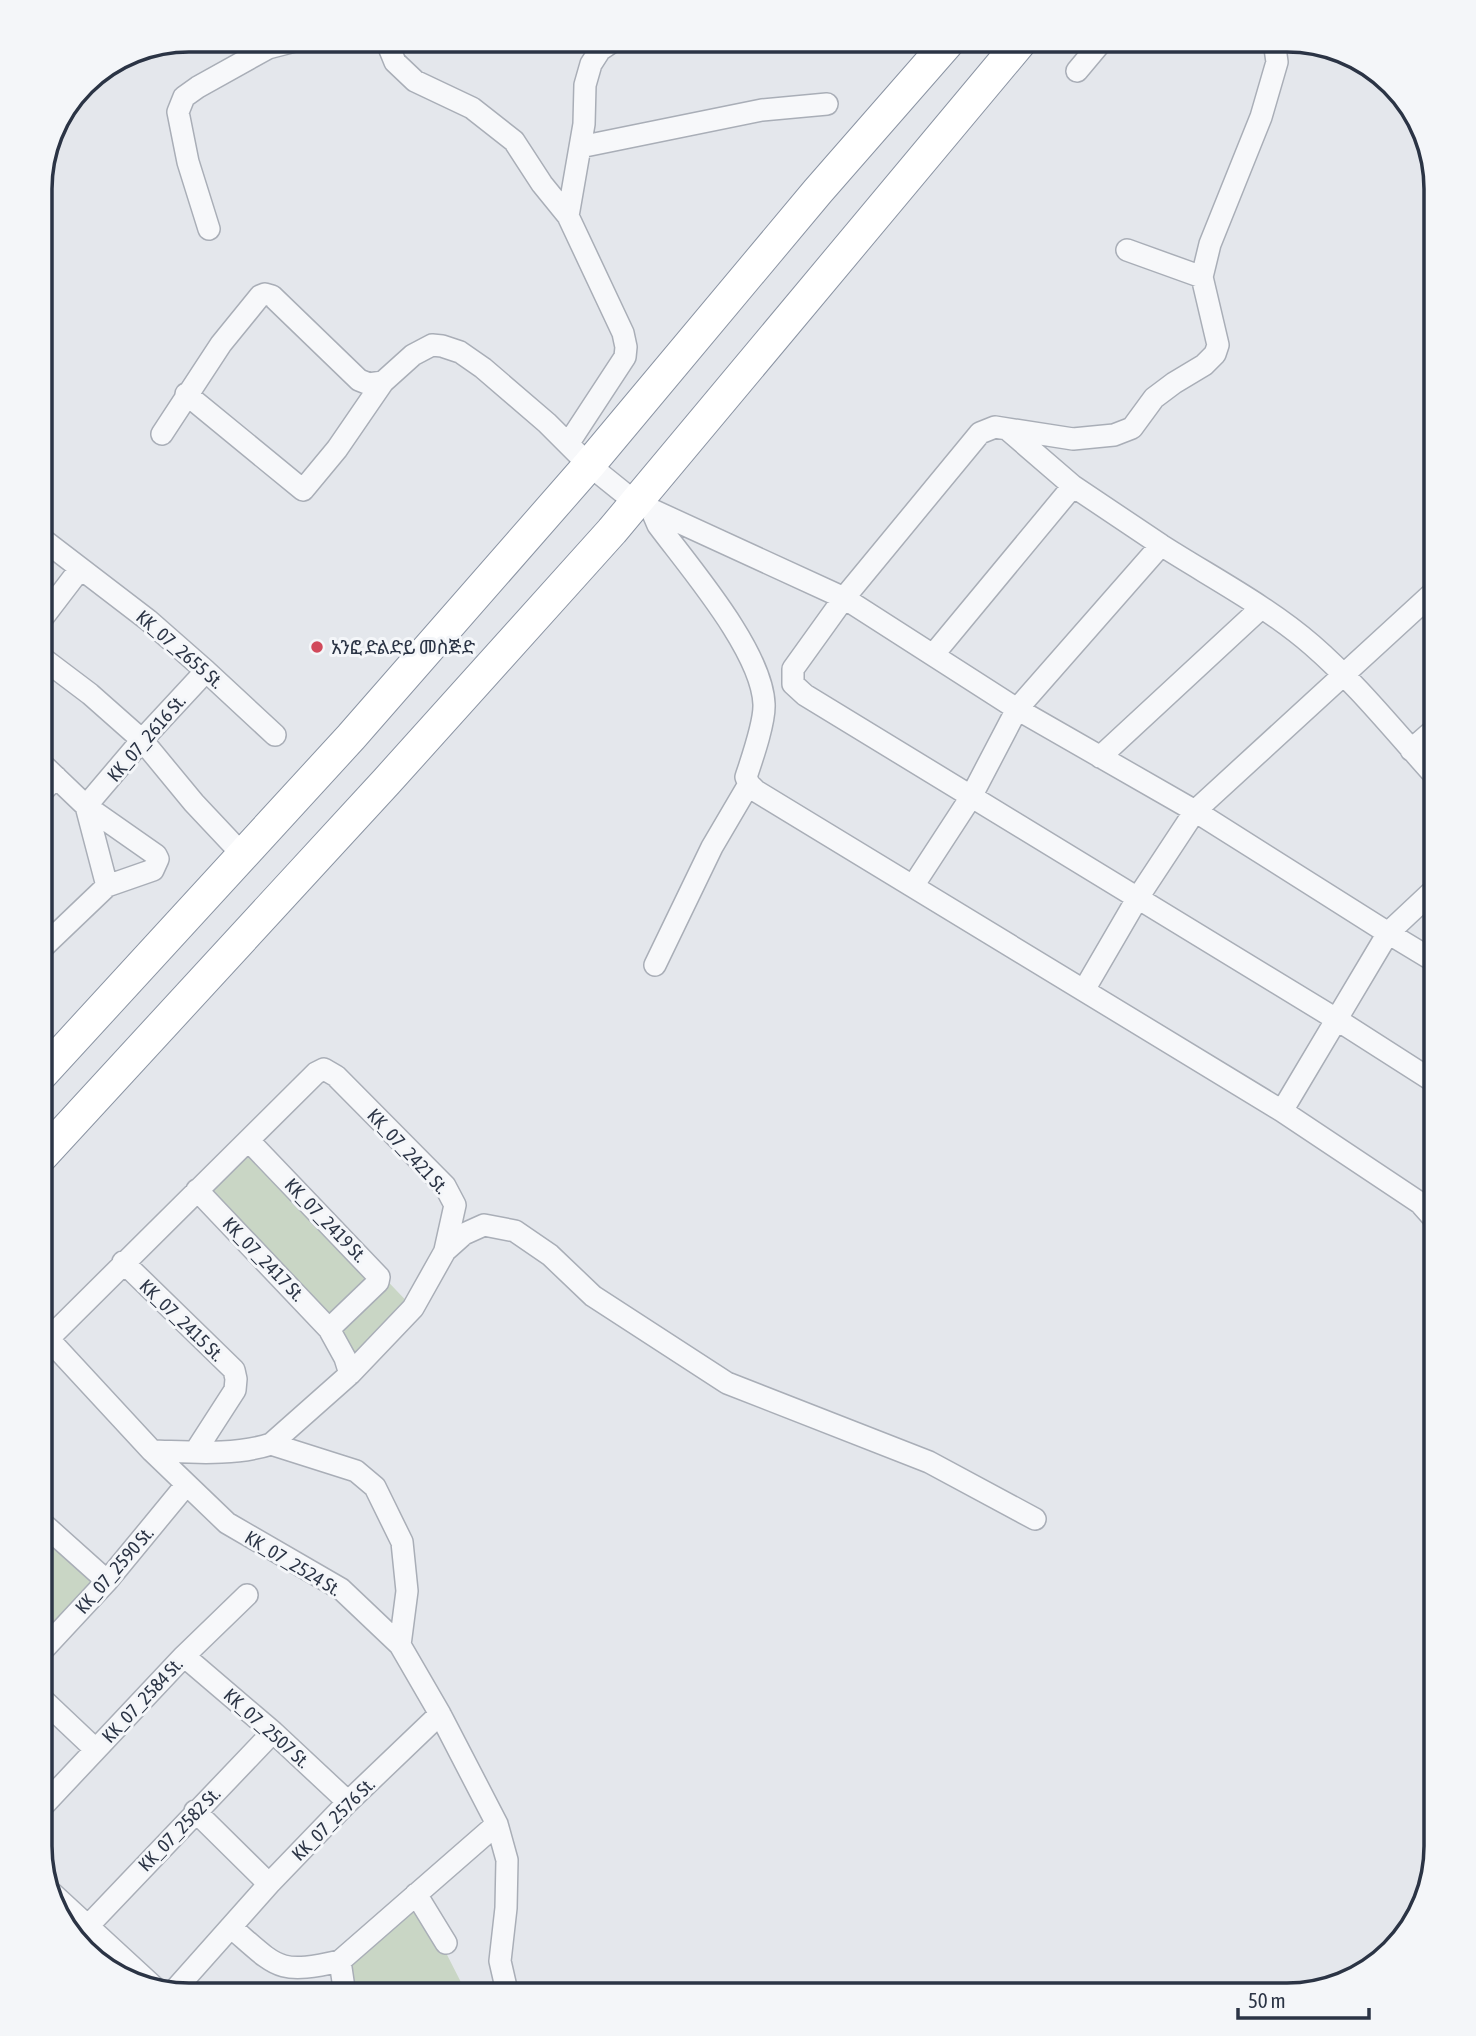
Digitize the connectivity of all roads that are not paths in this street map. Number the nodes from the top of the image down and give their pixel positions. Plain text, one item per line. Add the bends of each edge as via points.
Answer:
1 (259, 53) edge
2 (391, 53) edge
3 (599, 53) edge
4 (939, 53) edge
5 (1011, 53) edge
6 (1092, 53) edge
7 (1276, 53) edge
8 (1077, 71) dead end
9 (827, 104) dead end
10 (580, 147) junction
11 (568, 216) junction
12 (209, 229) dead end
13 (1128, 250) dead end
14 (1202, 277) junction
15 (383, 382) junction
16 (186, 394) junction
17 (1007, 429) junction
18 (162, 434) dead end
19 (579, 454) junction
20 (1073, 486) junction
21 (643, 506) junction
22 (1161, 545) junction
23 (53, 547) edge
24 (80, 569) junction
25 (844, 598) junction
26 (1424, 601) edge
27 (53, 604) edge
28 (1261, 608) junction
29 (933, 655) junction
30 (53, 666) edge
31 (206, 671) junction
32 (1342, 675) junction
33 (1017, 709) junction
34 (275, 735) dead end
35 (1424, 739) edge
36 (142, 740) junction
37 (1412, 750) junction
38 (1100, 757) junction
39 (1424, 764) edge
40 (53, 775) edge
41 (56, 778) junction
42 (53, 781) edge
43 (749, 784) junction
44 (971, 797) junction
45 (86, 806) junction
46 (1195, 811) junction
47 (242, 854) junction
48 (107, 886) junction
49 (913, 886) junction
50 (1137, 899) junction
51 (1424, 899) edge
52 (1388, 933) junction
53 (53, 938) edge
54 (1424, 955) edge
55 (655, 965) dead end
56 (1084, 990) junction
57 (1336, 1019) junction
58 (52, 1062) edge
59 (1424, 1075) edge
60 (1282, 1111) junction
61 (250, 1141) junction
62 (52, 1144) edge
63 (197, 1190) junction
64 (1424, 1208) edge
65 (444, 1251) junction
66 (123, 1262) junction
67 (330, 1329) junction
68 (52, 1330) edge
69 (52, 1347) edge
70 (350, 1374) junction
71 (271, 1444) junction
72 (152, 1451) junction
73 (195, 1452) junction
74 (186, 1485) junction
75 (1035, 1519) dead end
76 (52, 1532) edge
77 (107, 1581) junction
78 (247, 1595) dead end
79 (52, 1640) edge
80 (400, 1646) junction
81 (184, 1656) junction
82 (52, 1708) edge
83 (440, 1714) junction
84 (273, 1732) junction
85 (95, 1749) junction
86 (52, 1796) edge
87 (348, 1802) junction
88 (195, 1811) junction
89 (498, 1824) junction
90 (269, 1884) junction
91 (416, 1894) junction
92 (68, 1908) edge
93 (87, 1927) junction
94 (232, 1928) junction
95 (446, 1943) dead end
96 (340, 1961) junction
97 (139, 1974) edge
98 (181, 1983) edge
99 (343, 1983) edge
100 (505, 1983) edge

1 - 12 street via 184,97 178,112
2 - 11 street via 415,81 472,108 514,141
3 - 10 street via 585,85
4 - 19 highway
5 - 21 highway
6 - 8 street
7 - 14 street via 1261,117 1210,244
9 - 10 street via 762,110
10 - 11 street
11 - 19 street via 626,347
13 - 14 street
14 - 17 street via 1218,345 1215,354 1154,398 1132,428 1114,435 1073,439
15 - 16 street via 359,380 265,294 220,344
15 - 16 street via 303,490
15 - 19 street via 432,345 460,352
16 - 18 street
17 - 20 street
17 - 25 street via 995,427 980,433
19 - 21 street
19 - 47 highway via 461,611
20 - 22 street
20 - 29 street
21 - 25 street
21 - 43 street via 745,644 755,669 764,704 746,777
21 - 62 highway
22 - 28 street
22 - 33 street
23 - 24 street, KK_07_2655 St.
24 - 27 street
24 - 31 street, KK_07_2655 St.
25 - 29 street
25 - 44 street via 793,669 793,684
26 - 32 street
28 - 32 street
28 - 38 street
29 - 33 street
30 - 36 street
31 - 34 street, KK_07_2655 St.
31 - 36 street, KK_07_2616 St.
32 - 37 street
32 - 46 street
33 - 38 street
33 - 44 street
35 - 37 street
36 - 45 street, KK_07_2616 St.
36 - 47 street
37 - 39 street
38 - 46 street
40 - 41 street
41 - 42 street
41 - 45 street
43 - 49 street
43 - 55 street via 712,847
44 - 49 street
44 - 50 street
45 - 48 street
45 - 48 street via 156,855 153,870
46 - 50 street
46 - 52 street
47 - 58 highway
48 - 53 street
49 - 56 street
50 - 56 street
50 - 57 street
51 - 52 street
52 - 54 street
52 - 57 street
56 - 60 street
57 - 59 street
57 - 60 street
60 - 64 street
61 - 63 street
61 - 65 street, KK_07_2421 St. via 324,1069 445,1186 455,1205
61 - 67 street, KK_07_2419 St. via 379,1277
63 - 66 street
63 - 67 street, KK_07_2417 St.
65 - 70 street via 413,1308
65 - 75 street via 484,1225 515,1231 550,1255 593,1296 727,1383 929,1462
66 - 68 street
66 - 73 street, KK_07_2415 St. via 234,1370 235,1390
67 - 70 street, KK_07_2417 St.
69 - 72 street, KK_07_2524 St.
70 - 71 street
71 - 73 street
71 - 80 street via 356,1471 375,1487 402,1542 407,1591
72 - 73 street
72 - 74 street, KK_07_2524 St.
74 - 77 street, KK_07_2590 St.
74 - 80 street, KK_07_2524 St. via 227,1523 341,1589
76 - 77 street
77 - 79 street, KK_07_2590 St.
78 - 81 street, KK_07_2584 St.
80 - 83 street, KK_07_2524 St.
81 - 84 street, KK_07_2507 St.
81 - 85 street, KK_07_2584 St.
82 - 85 street
83 - 87 street, KK_07_2576 St.
83 - 89 street, KK_07_2524 St.
84 - 87 street, KK_07_2507 St.
84 - 88 street, KK_07_2582 St.
85 - 86 street, KK_07_2584 St.
87 - 90 street, KK_07_2576 St.
88 - 90 street
88 - 93 street, KK_07_2582 St.
89 - 91 street
89 - 100 street, KK_07_2524 St. via 507,1860 500,1961
90 - 94 street, KK_07_2576 St.
91 - 95 street
91 - 96 street
92 - 93 street
93 - 97 street
94 - 96 street via 275,1964 307,1969
94 - 98 street, KK_07_2576 St.
96 - 99 street

